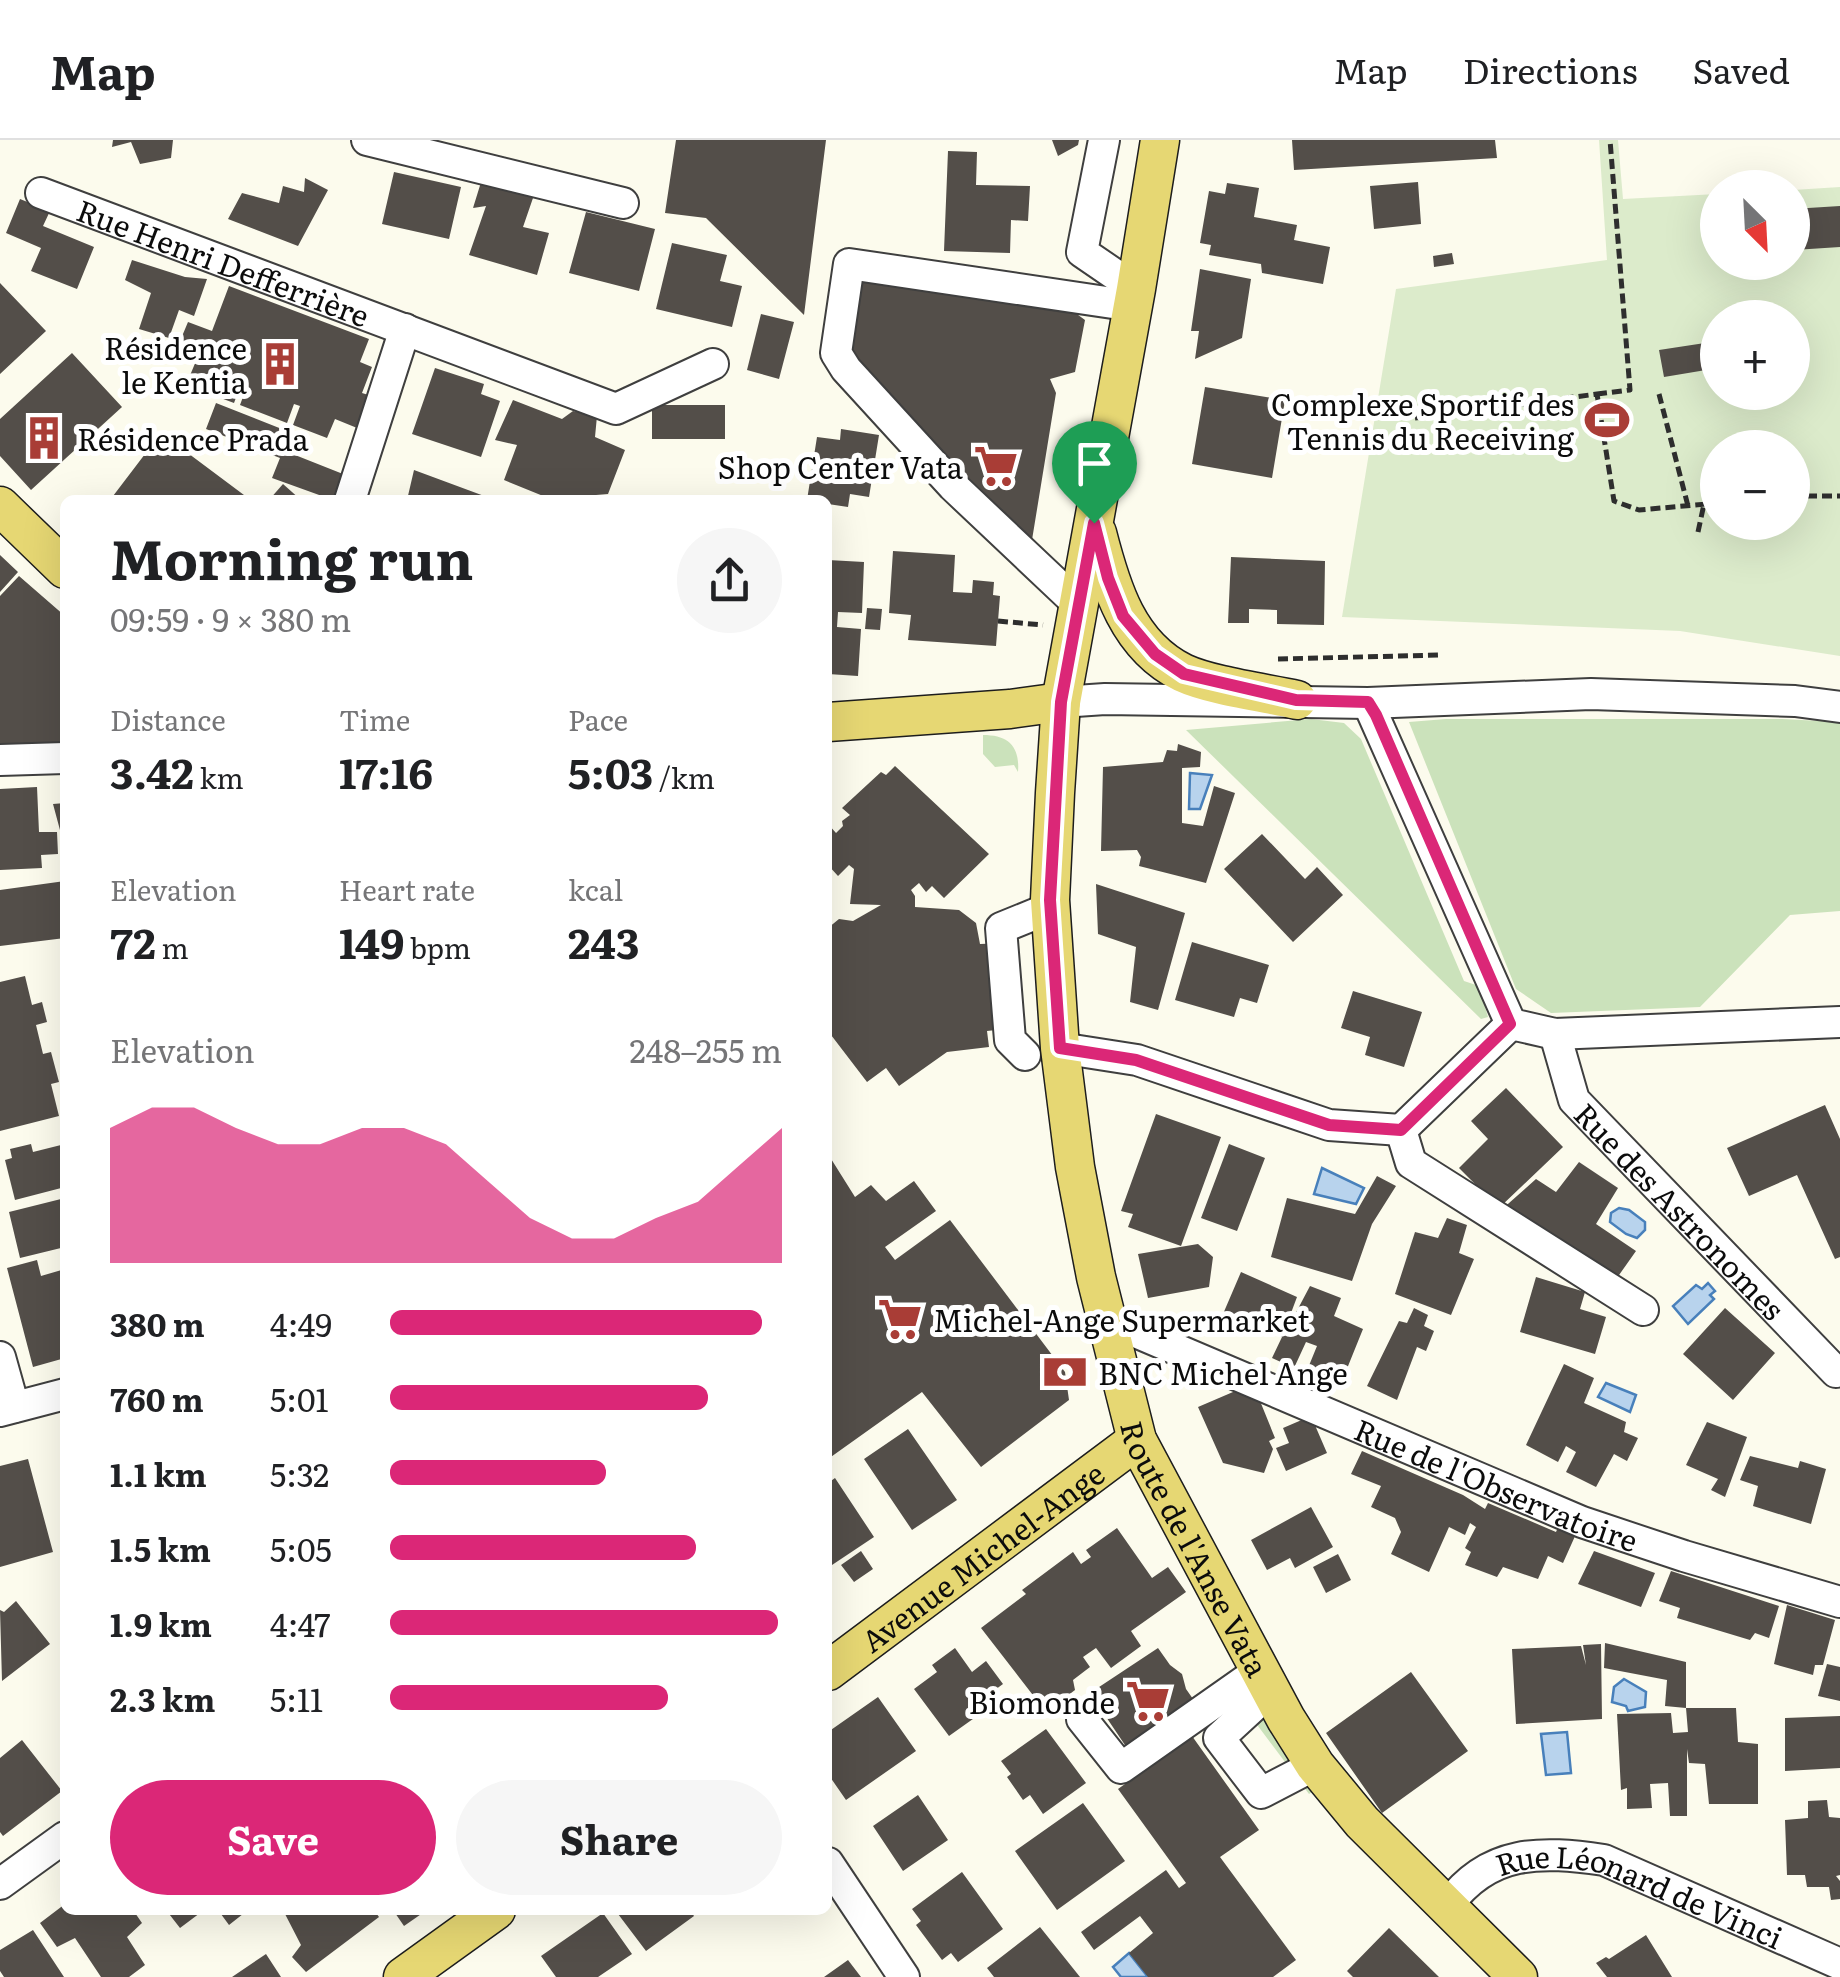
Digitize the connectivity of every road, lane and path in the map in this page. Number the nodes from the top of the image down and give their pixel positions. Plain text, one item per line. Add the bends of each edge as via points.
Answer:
1 (1104, 140) edge
2 (1160, 140) edge
3 (1610, 140) edge
4 (374, 141) edge
5 (41, 192) dead end
6 (622, 203) dead end
7 (1134, 298) junction
8 (406, 328) junction
9 (713, 364) dead end
10 (1596, 394) junction
11 (1659, 394) dead end
12 (1414, 418) dead end
13 (352, 495) edge
14 (1810, 496) edge
15 (1840, 496) edge
16 (1700, 504) edge
17 (0, 506) edge
18 (1688, 506) junction
19 (1094, 523) junction
20 (1700, 523) edge
21 (1698, 532) dead end
22 (60, 564) edge
23 (1065, 616) junction
24 (998, 622) dead end
25 (1438, 655) dead end
26 (1266, 659) dead end
27 (1296, 700) junction
28 (1061, 702) junction
29 (1368, 702) junction
30 (1840, 706) edge
31 (832, 722) edge
32 (60, 758) edge
33 (0, 760) edge
34 (1050, 908) junction
35 (994, 1014) dead end
36 (1840, 1022) edge
37 (1510, 1024) junction
38 (1555, 1034) junction
39 (1032, 1048) junction
40 (1401, 1130) junction
41 (1643, 1310) dead end
42 (1106, 1319) junction
43 (0, 1357) edge
44 (1836, 1372) dead end
45 (60, 1395) edge
46 (7, 1409) edge
47 (1137, 1440) junction
48 (1840, 1602) edge
49 (832, 1668) edge
50 (1264, 1681) junction
51 (1082, 1718) dead end
52 (1315, 1765) junction
53 (60, 1841) edge
54 (832, 1869) edge
55 (0, 1884) edge
56 (1448, 1905) junction
57 (489, 1915) edge
58 (1840, 1964) edge
59 (404, 1977) edge
60 (904, 1977) edge
61 (1518, 1977) edge

1 - 7 street via 1082,252
2 - 7 main road, Route de l'Anse Vata
3 - 10 path via 1630,390
4 - 6 street
5 - 8 street, Rue Henri Defferrière
7 - 19 main road, Route de l'Anse Vata
7 - 23 street via 849,264 836,353
8 - 9 street, Rue Henri Defferrière via 616,409
8 - 13 street, Rue Henri Defferrière
10 - 12 path
10 - 18 path via 1614,500 1639,510
11 - 18 path
14 - 15 path
16 - 18 path
17 - 22 main road
19 - 23 main road, Route de l'Anse Vata
19 - 27 main road via 1123,616 1155,654 1184,674
20 - 21 path
23 - 24 path
23 - 28 main road, Route de l'Anse Vata
25 - 26 path
27 - 28 street
27 - 29 street
28 - 31 main road
28 - 34 main road, Route de l'Anse Vata
29 - 30 street via 1591,694
29 - 37 street
32 - 33 street
34 - 39 main road, Route de l'Anse Vata
34 - 39 street via 994,936
35 - 39 street via 994,1024
36 - 38 street
37 - 38 street
37 - 40 street
38 - 44 street, Rue des Astronomes via 1574,1100
39 - 40 street via 1136,1060 1329,1125
39 - 42 main road, Route de l'Anse Vata via 1075,1167
40 - 41 street via 1412,1163
42 - 47 main road, Route de l'Anse Vata
42 - 48 street, Rue de l'Observatoire via 1582,1522
43 - 46 street
45 - 46 street
47 - 49 main road, Avenue Michel-Ange
47 - 50 main road, Route de l'Anse Vata
50 - 51 street via 1120,1768
50 - 52 main road, Route de l'Anse Vata
50 - 52 street via 1220,1738 1261,1794
52 - 56 main road, Route de l'Anse Vata via 1362,1822
53 - 55 street
54 - 60 street
56 - 58 street, Rue Léonard de Vinci via 1463,1884 1512,1856 1604,1860
56 - 61 main road, Route de l'Anse Vata
57 - 59 main road

